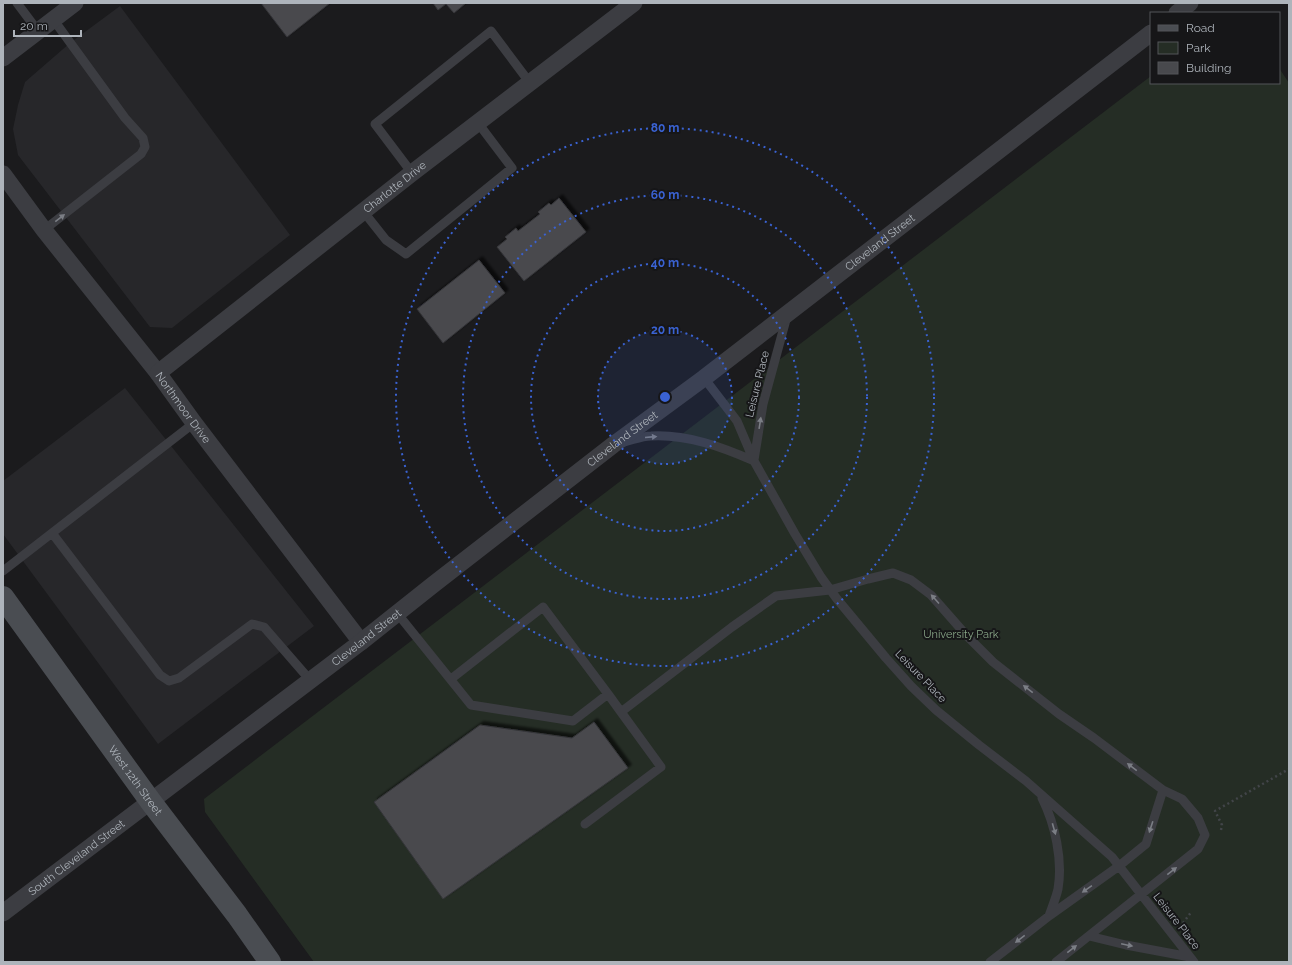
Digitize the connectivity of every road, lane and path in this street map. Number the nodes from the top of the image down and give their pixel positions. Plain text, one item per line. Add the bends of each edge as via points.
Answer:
1 (17, 3) edge
2 (74, 3) edge
3 (634, 3) edge
4 (1190, 3) edge
5 (1178, 12) edge
6 (53, 19) junction
7 (38, 31) junction
8 (1150, 34) edge
9 (3, 58) edge
10 (530, 83) junction
11 (478, 123) junction
12 (412, 173) junction
13 (3, 174) edge
14 (363, 212) junction
15 (44, 230) junction
16 (788, 313) junction
17 (158, 373) junction
18 (704, 378) junction
19 (194, 423) junction
20 (613, 445) junction
21 (754, 461) junction
22 (52, 532) junction
23 (3, 571) edge
24 (830, 590) junction
25 (3, 598) edge
26 (397, 613) junction
27 (361, 642) junction
28 (451, 679) junction
29 (310, 680) junction
30 (608, 694) junction
31 (621, 712) junction
32 (1289, 769) edge
33 (1163, 790) junction
34 (1039, 793) junction
35 (151, 802) junction
36 (1215, 811) dead end
37 (585, 824) dead end
38 (1119, 866) junction
39 (1141, 895) junction
40 (1192, 911) dead end
41 (3, 913) edge
42 (1049, 916) junction
43 (1182, 924) dead end
44 (1089, 936) junction
45 (1192, 959) edge
46 (270, 962) edge
47 (990, 962) edge
48 (1056, 962) edge

1 - 7 lane
2 - 6 street
3 - 10 street, Charlotte Drive
4 - 5 street
6 - 7 street
15 -> 6 lane via 141,154 145,147 144,138 125,118
7 - 9 street
8 - 16 street, Cleveland Street
10 - 11 street, Charlotte Drive
10 - 12 lane via 490,31 375,124
11 - 12 street, Charlotte Drive
11 - 14 lane via 512,168 406,254 386,240
12 - 14 street, Charlotte Drive
13 - 15 street, Northmoor Drive
14 - 17 street, Charlotte Drive
15 - 17 street, Northmoor Drive
16 - 18 street, Cleveland Street
21 -> 16 lane, Leisure Place via 763,404
17 - 19 street, Northmoor Drive
18 - 20 street, Cleveland Street
18 - 21 lane, Leisure Place via 737,422
19 - 22 lane
19 - 27 street, Northmoor Drive
20 -> 21 lane via 650,436 678,437 729,450
20 - 26 street, Cleveland Street
21 - 24 lane, Leisure Place via 794,534
22 - 23 lane
22 - 29 lane via 160,676 169,681 179,678 252,624 264,627
24 - 31 lane, Leisure Place via 776,596
33 -> 24 lane, Leisure Place via 998,666 931,595 912,580 893,573
24 - 34 lane, Leisure Place via 911,686 936,710
25 - 35 main road, West 12th Street
26 - 27 street, Cleveland Street
26 - 28 lane
27 - 29 street, Cleveland Street
28 - 30 lane via 471,705 573,721
28 - 30 lane via 543,607
29 - 35 street, Cleveland Street
30 - 31 lane
31 - 37 lane via 661,767
32 - 36 path
33 -> 38 lane via 1146,844
39 -> 33 lane, Leisure Place via 1198,849 1204,835 1198,818 1182,798
34 - 38 lane, Leisure Place
34 -> 42 lane via 1057,840 1058,890
35 - 41 street, South Cleveland Street
35 - 46 main road, West 12th Street
38 - 39 lane, Leisure Place
38 -> 42 lane
39 - 44 lane, Leisure Place
39 - 45 lane, Leisure Place
40 - 43 path
42 -> 47 lane
44 -> 45 lane
48 -> 44 lane, Leisure Place

